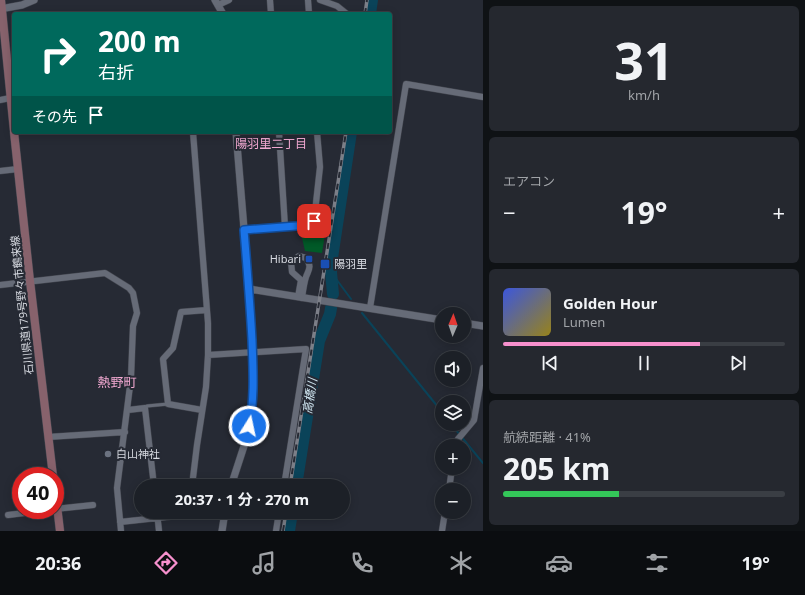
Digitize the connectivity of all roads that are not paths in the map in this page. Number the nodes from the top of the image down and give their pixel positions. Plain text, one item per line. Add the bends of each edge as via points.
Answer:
1 (1, 0) edge
2 (34, 0) edge
3 (229, 0) edge
4 (270, 0) edge
5 (308, 0) edge
6 (320, 0) edge
7 (217, 2) edge
8 (1, 9) edge
9 (222, 12) edge
10 (271, 12) edge
11 (309, 12) edge
12 (344, 12) edge
13 (483, 97) edge
14 (10, 98) junction
15 (0, 100) edge
16 (12, 114) edge
17 (14, 134) edge
18 (193, 134) edge
19 (236, 134) edge
20 (279, 134) edge
21 (317, 134) edge
22 (18, 169) junction
23 (0, 171) edge
24 (285, 227) junction
25 (244, 230) junction
26 (30, 281) junction
27 (0, 285) edge
28 (249, 289) junction
29 (300, 297) junction
30 (370, 308) junction
31 (207, 310) junction
32 (435, 319) edge
33 (471, 324) edge
34 (483, 326) edge
35 (252, 353) junction
36 (208, 355) junction
37 (483, 368) edge
38 (168, 404) junction
39 (145, 408) junction
40 (128, 410) junction
41 (202, 410) junction
42 (125, 432) junction
43 (48, 437) junction
44 (459, 439) edge
45 (52, 467) edge
46 (153, 479) edge
47 (193, 479) edge
48 (233, 479) edge
49 (285, 479) edge
50 (93, 505) dead end
51 (64, 508) edge
52 (12, 514) edge
53 (8, 515) dead end
54 (57, 519) edge
55 (136, 519) edge
56 (158, 519) edge
57 (224, 519) edge
58 (278, 519) edge
59 (445, 519) edge
60 (120, 522) junction
61 (60, 531) edge
62 (121, 531) edge
63 (159, 531) edge
64 (222, 531) edge
65 (276, 531) edge
66 (442, 531) edge

1 - 8 main road, 石川県道179号野々市鶴来線
2 - 8 street
3 - 7 street
4 - 10 street
5 - 11 street
6 - 12 street via 337,6
7 - 9 street
8 - 14 main road, 石川県道179号野々市鶴来線
13 - 30 street via 406,84
14 - 15 street
14 - 16 main road, 石川県道179号野々市鶴来線
17 - 22 main road, 石川県道179号野々市鶴来線
18 - 31 street
19 - 25 street
20 - 24 street
21 - 24 street via 320,167 314,221 309,225
22 - 23 street
22 - 26 main road, 石川県道179号野々市鶴来線
24 - 25 street
25 - 28 street
26 - 27 street
26 - 40 street via 105,273 133,293 137,313 133,326
26 - 43 main road, 石川県道179号野々市鶴来線
28 - 29 street
28 - 35 street
29 - 29 street via 301,280 292,272 291,262 299,256 306,258 309,264 309,272
29 - 30 street
30 - 32 street
31 - 36 street
31 - 38 street via 181,312 173,348 163,359
33 - 34 street
35 - 36 street
35 - 48 street via 252,411
35 - 49 street via 306,349
36 - 41 street
37 - 44 street via 474,420
38 - 39 lane
38 - 41 street
39 - 40 street
39 - 46 street
40 - 42 street
41 - 47 street
42 - 43 street
42 - 60 street via 117,488
43 - 45 main road, 石川県道179号野々市鶴来線
50 - 51 street
52 - 53 street
54 - 61 main road
55 - 60 street
56 - 63 street
57 - 64 street
58 - 65 street
59 - 66 street
60 - 62 street

